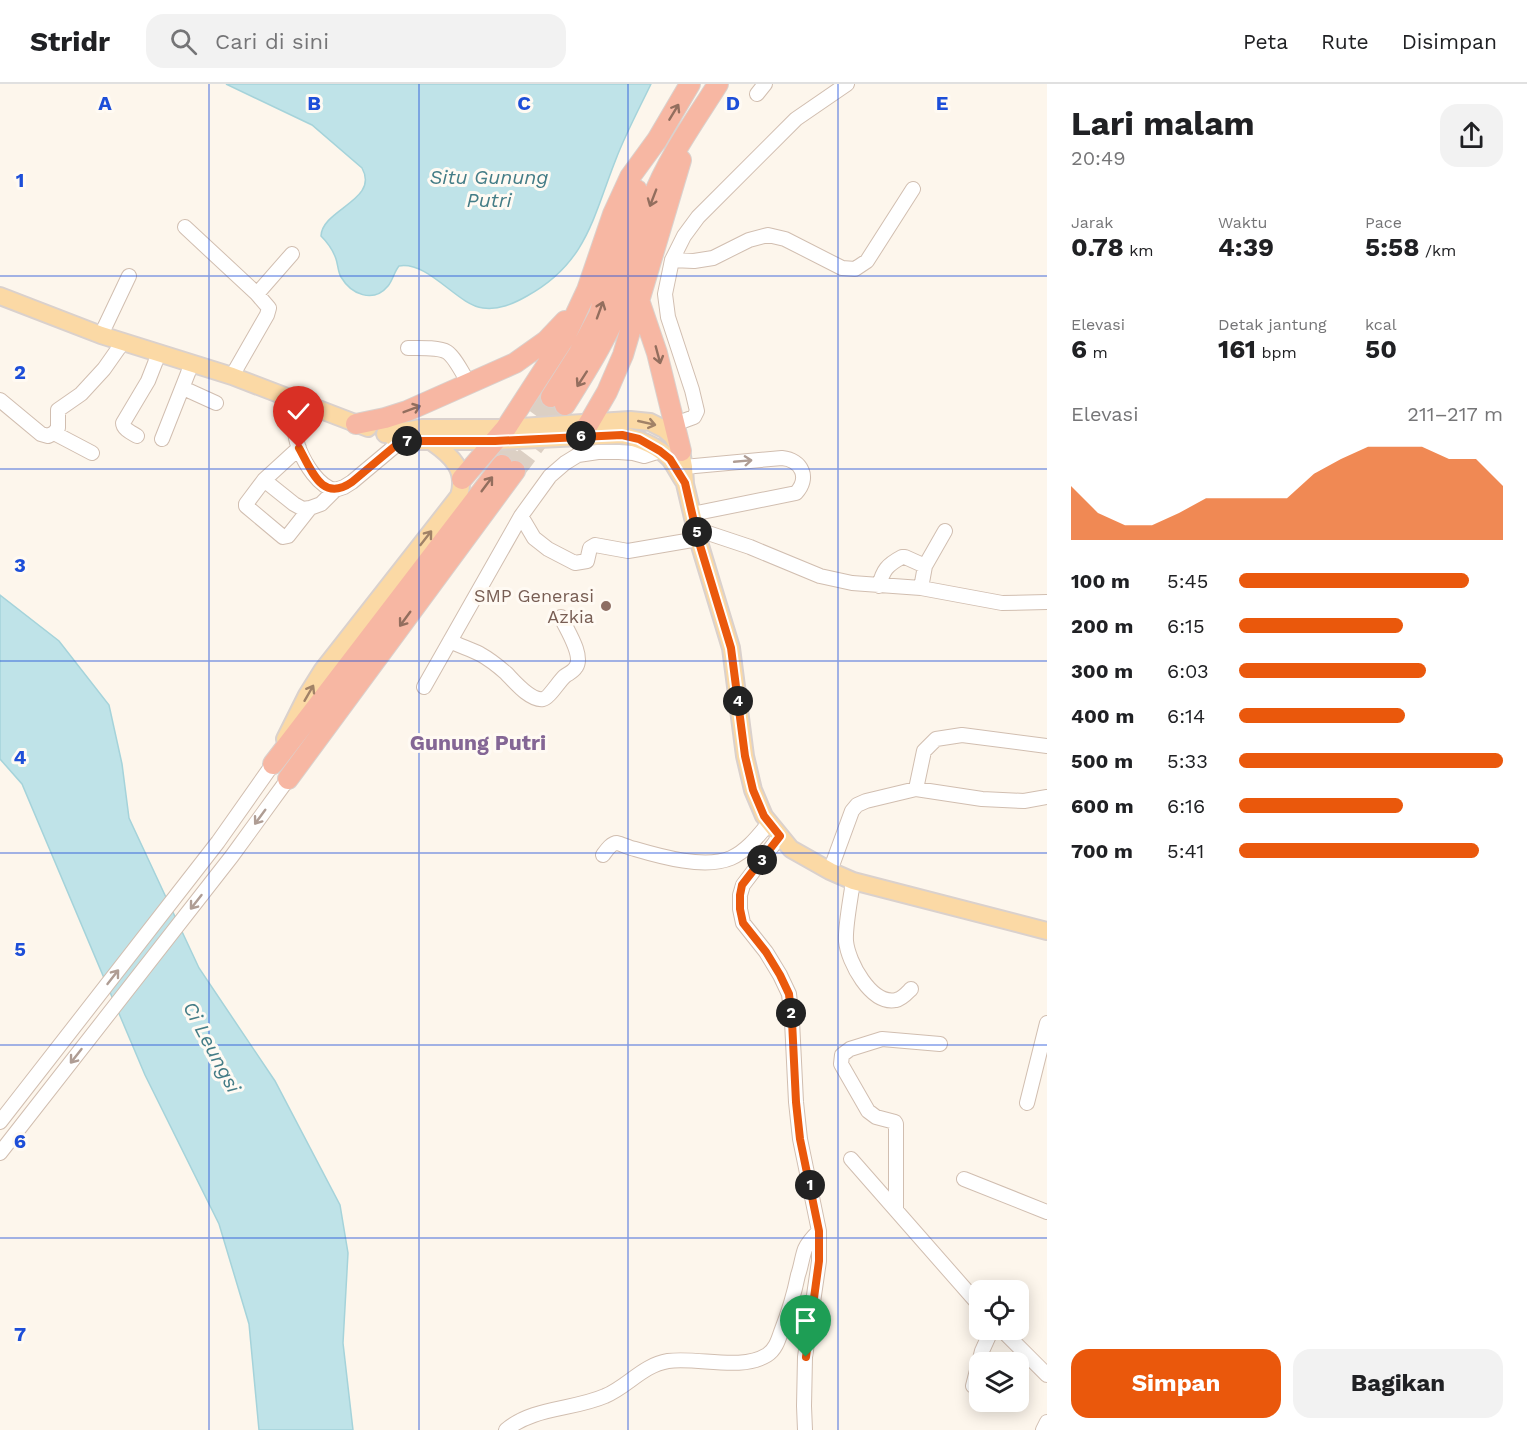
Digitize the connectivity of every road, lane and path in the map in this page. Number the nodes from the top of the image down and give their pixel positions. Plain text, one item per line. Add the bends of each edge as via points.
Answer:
1 (690, 84) edge
2 (718, 84) edge
3 (847, 84) edge
4 (690, 128) junction
5 (657, 140) junction
6 (913, 189) dead end
7 (184, 227) dead end
8 (292, 254) dead end
9 (672, 260) junction
10 (129, 276) dead end
11 (587, 290) junction
12 (257, 294) junction
13 (0, 296) edge
14 (639, 300) junction
15 (101, 335) junction
16 (123, 342) junction
17 (408, 348) dead end
18 (159, 353) junction
19 (192, 363) junction
20 (232, 376) junction
21 (469, 384) junction
22 (183, 388) junction
23 (289, 398) junction
24 (0, 400) edge
25 (216, 404) dead end
26 (356, 424) junction
27 (675, 424) junction
28 (585, 430) junction
29 (54, 433) junction
30 (385, 434) junction
31 (500, 435) junction
32 (137, 436) dead end
33 (162, 439) dead end
34 (401, 441) junction
35 (432, 442) junction
36 (299, 448) junction
37 (660, 451) junction
38 (92, 453) dead end
39 (684, 467) junction
40 (462, 479) junction
41 (264, 480) junction
42 (335, 490) junction
43 (309, 508) junction
44 (521, 516) junction
45 (695, 527) junction
46 (945, 531) dead end
47 (925, 566) junction
48 (879, 586) junction
49 (921, 588) junction
50 (1047, 602) edge
51 (561, 616) dead end
52 (450, 641) junction
53 (424, 687) dead end
54 (1047, 746) edge
55 (273, 764) junction
56 (288, 779) joint
57 (916, 789) junction
58 (1047, 797) edge
59 (774, 830) junction
60 (603, 855) dead end
61 (830, 871) junction
62 (853, 881) junction
63 (1047, 931) edge
64 (911, 989) dead end
65 (1047, 1023) edge
66 (940, 1044) dead end
67 (1027, 1103) dead end
68 (0, 1122) edge
69 (0, 1153) edge
70 (851, 1159) dead end
71 (964, 1179) dead end
72 (896, 1210) junction
73 (1047, 1212) edge
74 (819, 1231) junction
75 (969, 1293) edge
76 (1012, 1340) edge
77 (1047, 1376) edge
78 (1047, 1422) edge
79 (506, 1430) edge
80 (805, 1430) edge
81 (1043, 1430) edge

5 -> 1 highway
2 - 4 highway
3 - 9 street via 796,119 698,217
4 -> 5 highway via 670,158 651,200 611,327 594,361 558,401 599,315 630,207
4 - 14 highway
5 - 11 highway via 630,177
6 - 9 street via 867,261 855,269 842,268 785,239 768,235 713,258
7 - 12 street
8 - 12 street
9 - 27 street via 665,294 668,317 697,411 694,417
10 - 15 street
11 - 21 highway via 546,341 515,363
11 - 31 highway via 565,337
12 - 20 street via 269,310
13 - 15 main road
14 -> 27 highway
14 - 28 highway via 616,374
15 - 16 main road
16 - 18 main road
16 - 29 street via 81,394 58,410 58,428
17 - 21 street via 447,352
18 - 19 main road
18 - 32 street via 148,381 123,423
19 - 20 main road
19 - 22 street
20 - 23 main road
26 -> 21 highway via 407,411
22 - 25 street
22 - 33 street
23 - 26 main road
23 - 36 street
24 - 29 street via 41,434
26 - 30 main road
27 - 39 highway
28 - 31 main road
28 - 37 main road via 639,439
28 -> 39 main road via 630,420 650,422 672,436
29 - 38 street
30 - 31 main road via 422,428
30 - 34 main road
31 - 35 main road
31 - 40 highway
34 - 35 main road
34 - 42 street via 352,482
35 - 40 main road via 448,454
36 - 41 street
36 - 42 street via 315,477
37 - 39 main road
37 - 44 street via 644,456 619,452 578,455 550,476
39 - 45 main road
39 -> 45 street via 782,458 794,460 803,473 803,483 796,493
55 -> 40 main road via 322,671 459,496
41 - 43 street via 298,507
41 - 43 street via 246,506 283,537 288,536
42 - 43 street via 321,504
44 - 45 street via 534,538 575,563 587,561 595,545 628,551
44 - 52 street
45 - 48 street via 820,576
45 - 59 main road via 731,648 753,790
46 - 47 street
47 - 48 street via 899,558 885,568
47 - 49 street
48 - 49 street
49 - 50 street via 1002,603
51 - 52 street via 577,651 577,666 541,699 524,691 480,654
52 - 53 street
54 - 57 street via 962,735 936,739 924,751
55 -> 56 highway via 508,468
68 -> 55 street via 219,842
56 -> 69 street
57 - 58 street via 982,799 1024,801
57 - 61 street via 857,805
59 - 60 street via 733,857 717,862 692,861 617,843
59 - 61 main road via 792,849
59 - 74 street via 742,885 740,909 743,923 766,952 789,994 800,1139
61 - 62 main road
62 - 63 main road
62 - 64 street via 846,939 854,966 867,987 881,998 901,999
65 - 67 street
66 - 72 street via 882,1039 842,1055 841,1064 868,1111 896,1124
70 - 72 street
71 - 73 street
72 - 75 street
74 - 79 street via 805,1248 788,1314 770,1353 748,1363 667,1362 642,1372 604,1397 519,1421
74 - 80 street via 819,1261 805,1365
76 - 77 street
78 - 81 street

